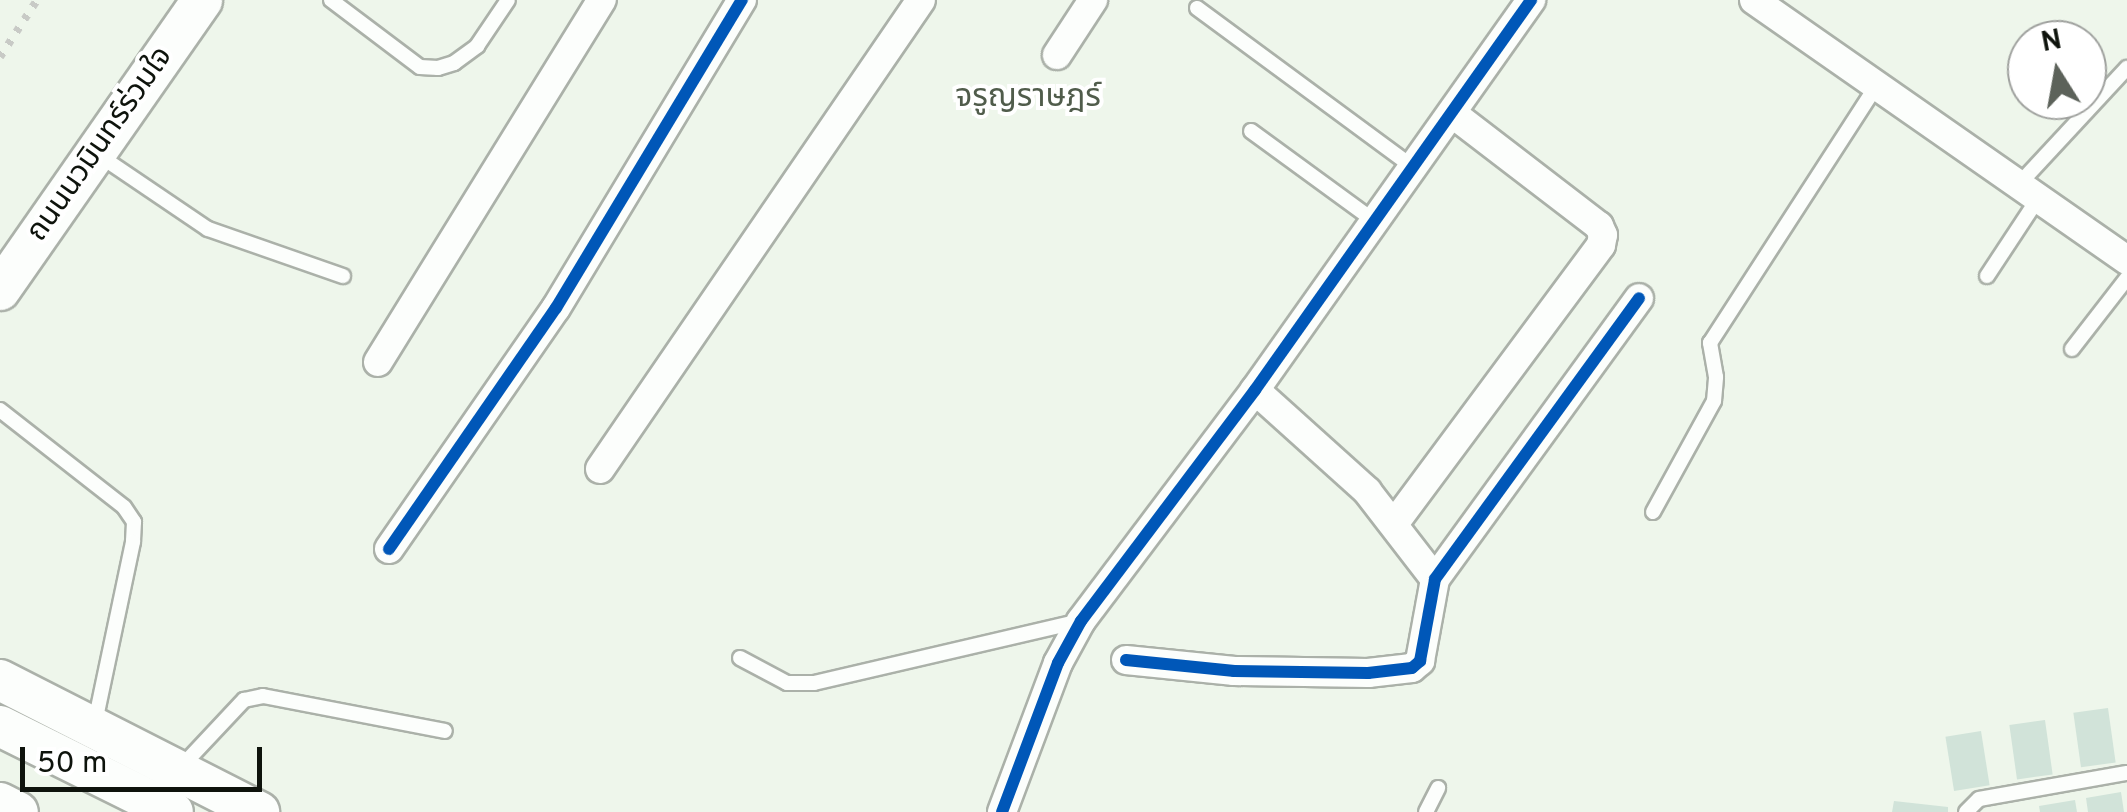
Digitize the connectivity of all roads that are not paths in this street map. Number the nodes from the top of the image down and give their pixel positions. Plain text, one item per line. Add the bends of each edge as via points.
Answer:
1 (202, 0) edge
2 (331, 0) edge
3 (508, 0) edge
4 (602, 0) edge
5 (742, 0) edge
6 (922, 0) edge
7 (1093, 0) edge
8 (1531, 0) edge
9 (1754, 0) edge
10 (1197, 8) dead end
11 (1057, 55) dead end
12 (2127, 68) edge
13 (1878, 83) junction
14 (1452, 113) junction
15 (1252, 131) dead end
16 (95, 152) junction
17 (1414, 168) junction
18 (2030, 188) junction
19 (1376, 222) junction
20 (2127, 260) edge
21 (342, 276) dead end
22 (1987, 276) dead end
23 (2127, 278) edge
24 (0, 290) edge
25 (1639, 298) dead end
26 (2072, 349) dead end
27 (378, 362) dead end
28 (1255, 390) junction
29 (0, 410) edge
30 (600, 469) dead end
31 (1653, 512) dead end
32 (1394, 524) junction
33 (389, 549) dead end
34 (1436, 579) junction
35 (1081, 621) junction
36 (740, 658) dead end
37 (1126, 660) dead end
38 (0, 680) edge
39 (0, 726) edge
40 (94, 728) junction
41 (445, 731) dead end
42 (178, 771) junction
43 (2127, 773) edge
44 (1438, 788) dead end
45 (0, 803) edge
46 (18, 812) edge
47 (172, 812) edge
48 (259, 812) edge
49 (1002, 812) edge
50 (1426, 812) edge
51 (1966, 812) edge

1 - 16 main road, ถนนนวมินทร์ร่วมใจ
2 - 3 lane via 420,68 454,63 476,46
4 - 27 street
5 - 33 street via 556,308
6 - 30 street
7 - 11 street
8 - 14 street
9 - 13 street
10 - 17 lane
12 - 18 lane
13 - 18 street
13 - 31 lane via 1710,343 1714,400
14 - 17 street
14 - 32 street via 1603,235
15 - 19 lane
16 - 21 lane via 208,229
16 - 24 main road, ถนนนวมินทร์ร่วมใจ
17 - 19 street
18 - 20 street
18 - 22 lane
19 - 28 street
23 - 26 lane
25 - 34 street
28 - 32 street via 1367,491
28 - 35 street
29 - 40 lane via 124,506 134,522
32 - 34 street
34 - 37 street via 1420,661 1412,668 1234,670
35 - 36 lane via 814,683 787,683
35 - 49 street via 1058,663
38 - 40 main road
39 - 47 main road
40 - 42 main road
41 - 42 lane via 263,696 244,700
42 - 48 main road
43 - 51 lane via 1980,800
44 - 50 lane
45 - 46 main road

